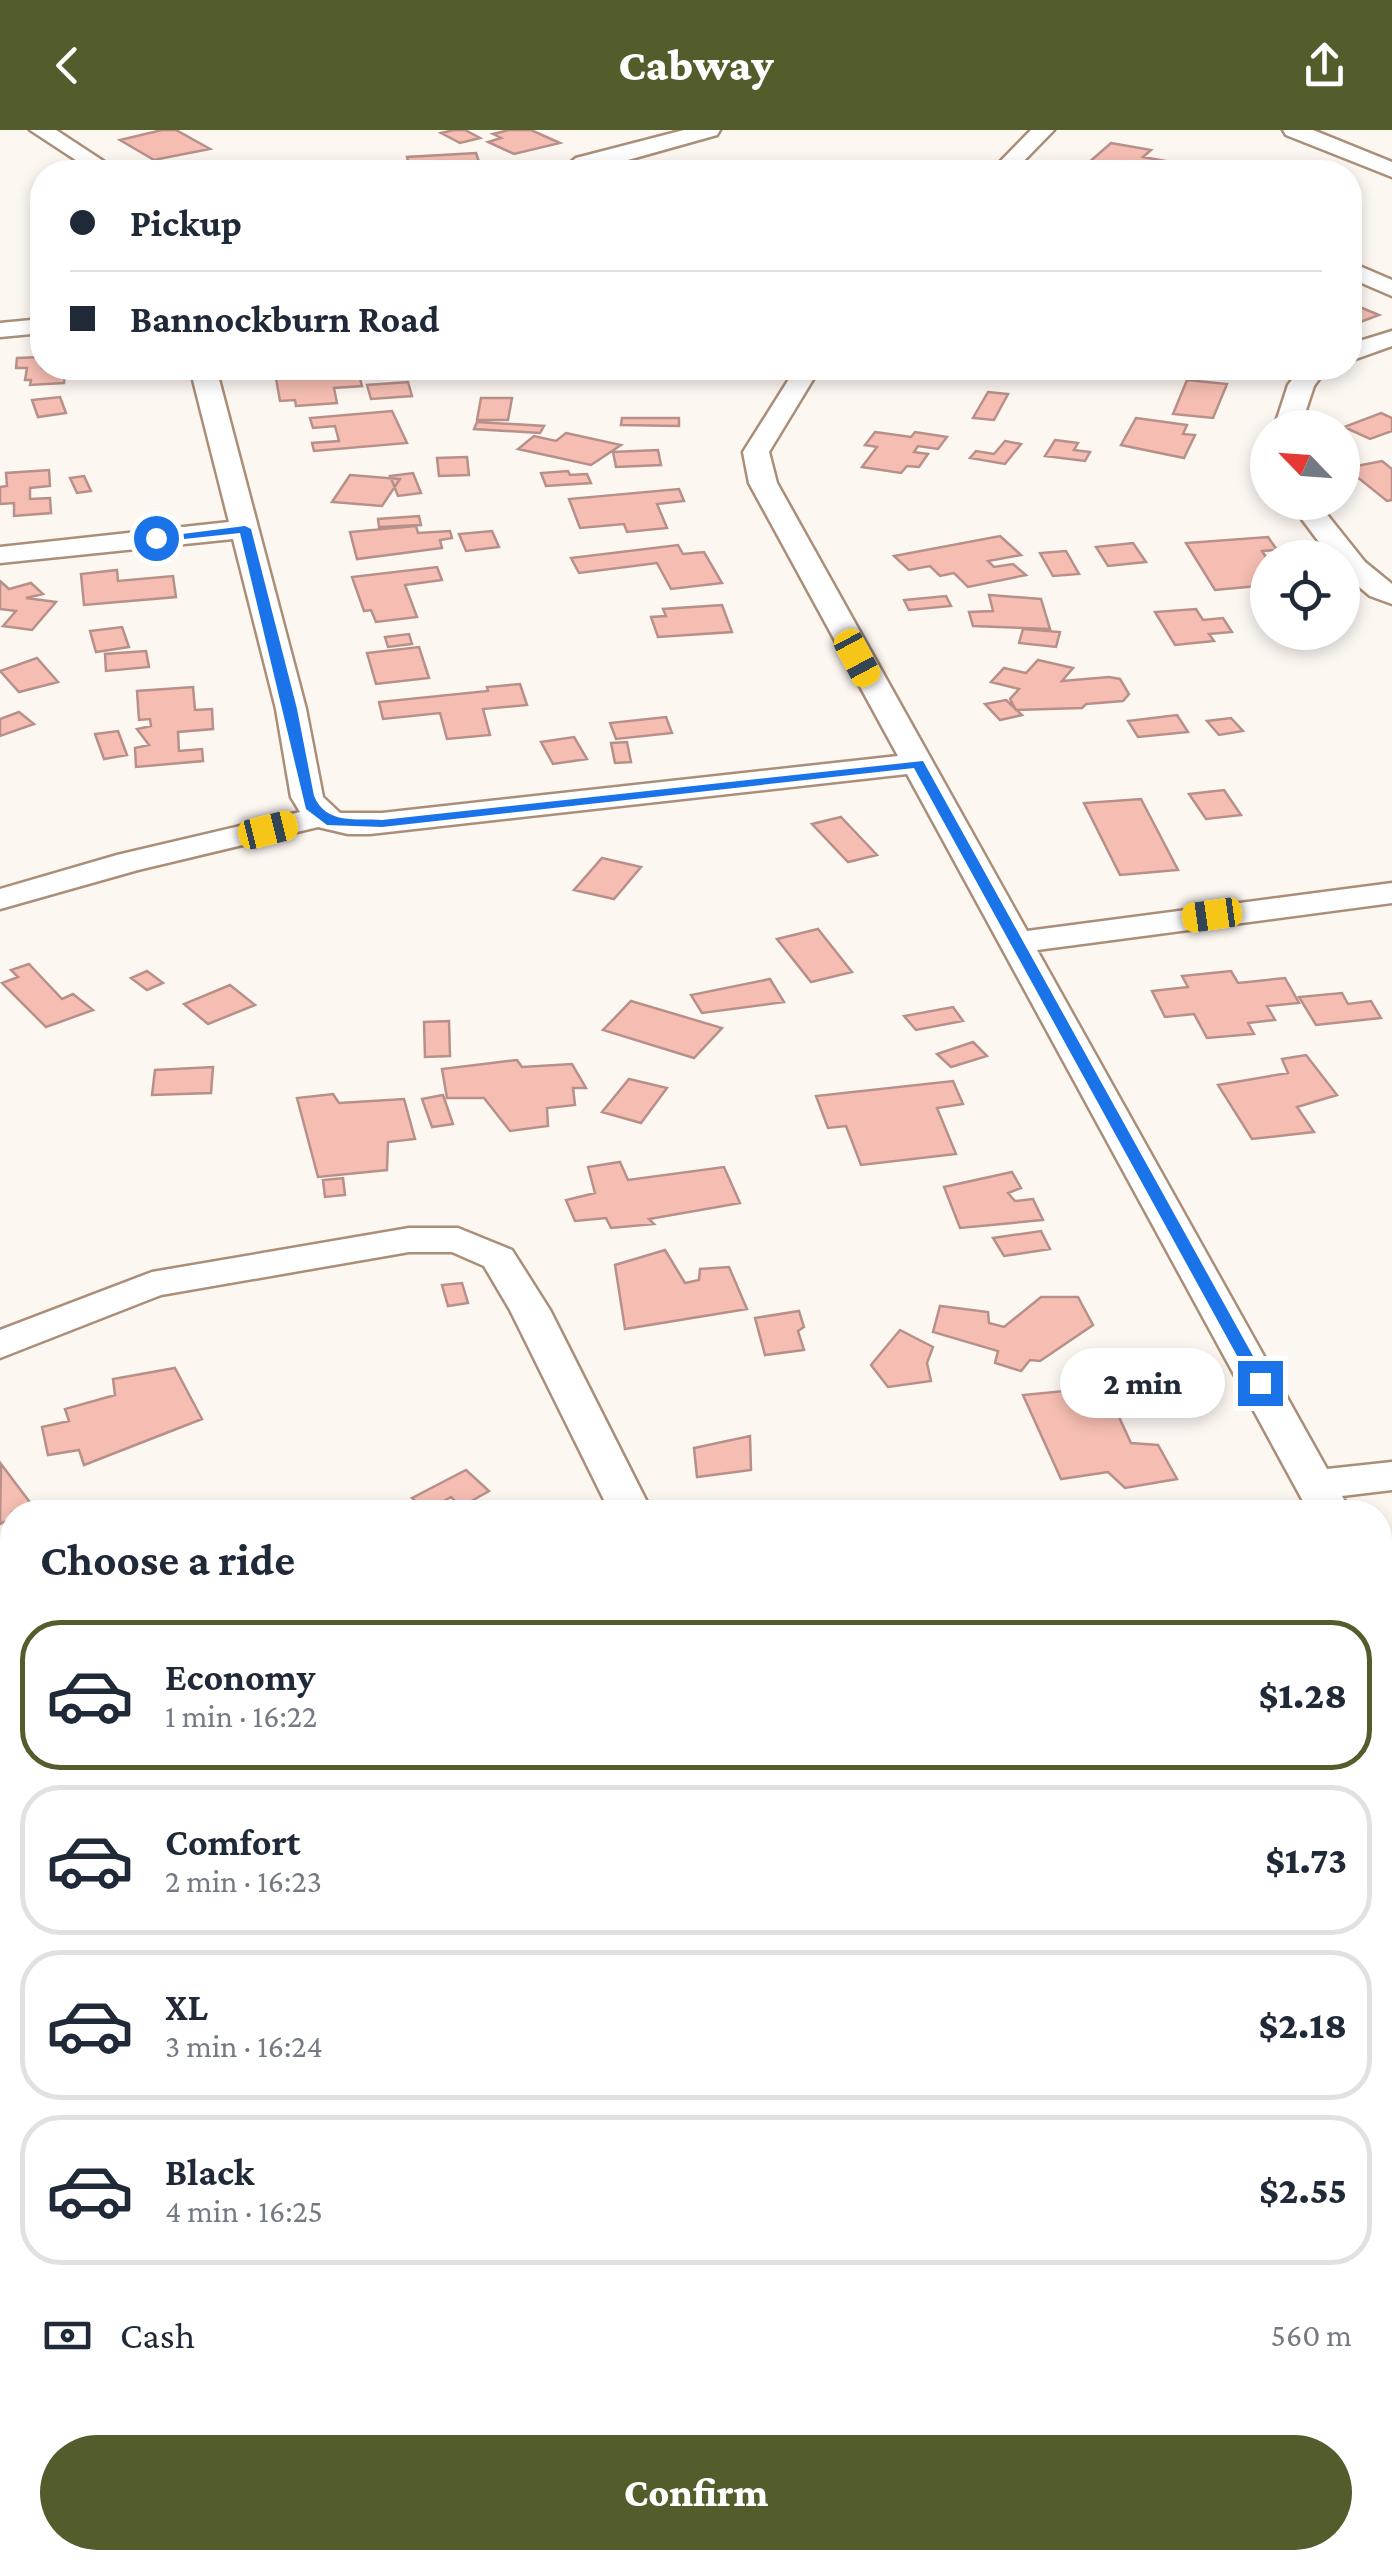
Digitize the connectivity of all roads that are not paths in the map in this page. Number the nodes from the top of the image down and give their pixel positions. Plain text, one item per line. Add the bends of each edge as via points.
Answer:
1 (708, 130) edge
2 (1043, 130) edge
3 (1294, 130) edge
4 (45, 131) edge
5 (91, 160) edge
6 (595, 160) edge
7 (1012, 160) edge
8 (1392, 170) edge
9 (1362, 275) edge
10 (1392, 289) edge
11 (30, 327) edge
12 (0, 330) edge
13 (1392, 338) edge
14 (1362, 349) edge
15 (207, 380) edge
16 (800, 380) edge
17 (1304, 380) edge
18 (1293, 410) edge
19 (1317, 520) edge
20 (245, 529) junction
21 (0, 555) edge
22 (1392, 594) edge
23 (918, 763) junction
24 (320, 817) junction
25 (1392, 893) edge
26 (0, 899) edge
27 (1018, 942) junction
28 (0, 1345) edge
29 (1392, 1476) edge
30 (1323, 1498) edge
31 (624, 1500) edge

1 - 6 street
2 - 7 street
3 - 8 street
4 - 5 street
9 - 10 street
11 - 12 street
13 - 14 street
15 - 20 street
16 - 23 street via 759,446 758,470
17 - 18 street
19 - 22 street via 1366,579
20 - 21 street
20 - 24 street via 303,782
23 - 24 street via 382,824
23 - 27 street
24 - 26 street
25 - 27 street
27 - 30 street
28 - 31 street via 136,1290 196,1274 409,1240 468,1242 498,1258 530,1310
29 - 30 street

